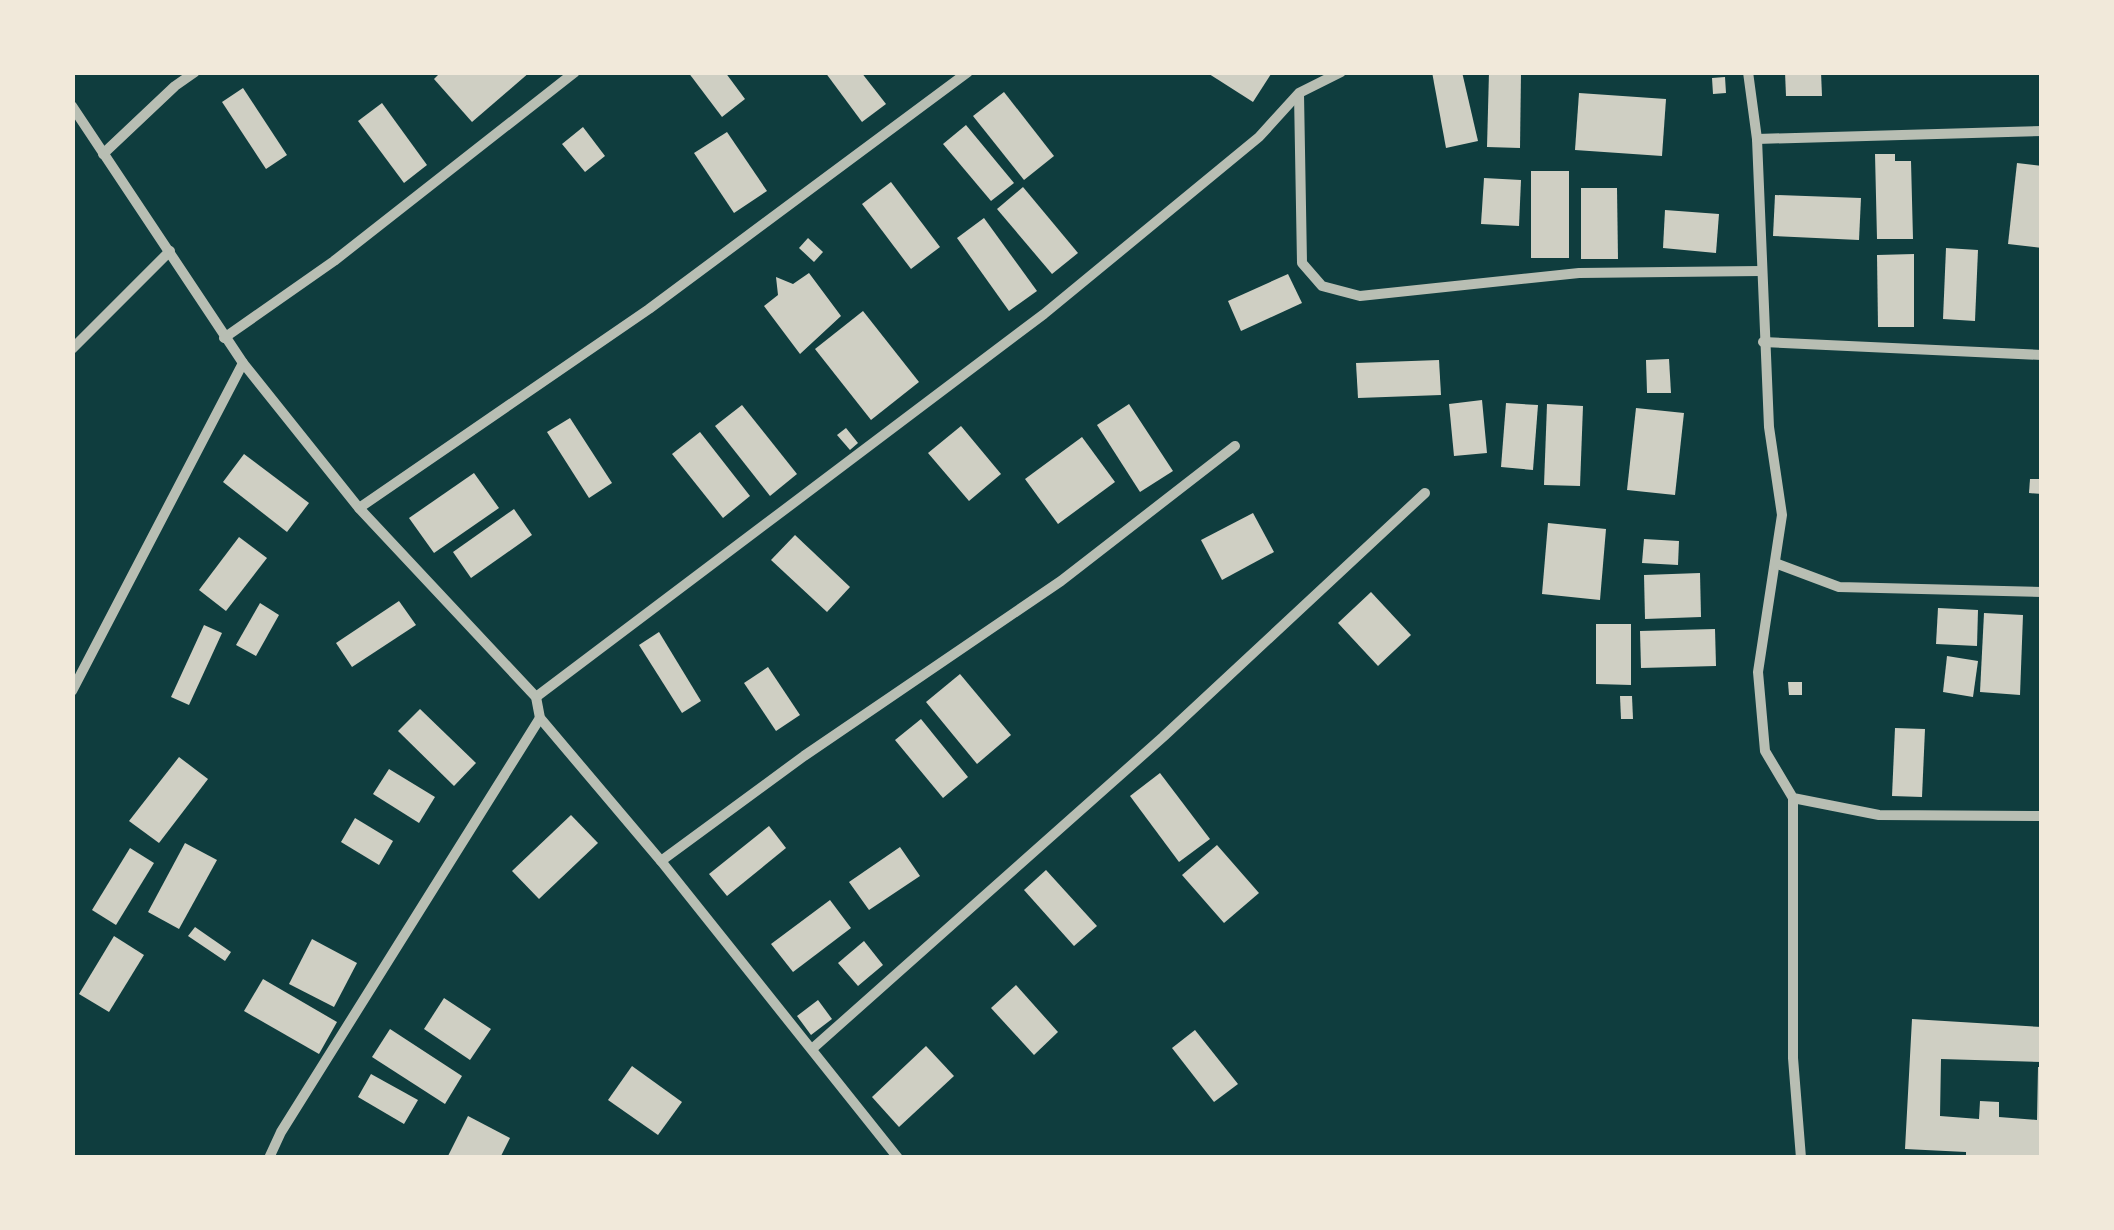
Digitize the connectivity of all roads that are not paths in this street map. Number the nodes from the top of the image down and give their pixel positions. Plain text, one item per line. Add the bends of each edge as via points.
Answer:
1 (194, 72) edge
2 (576, 72) edge
3 (968, 72) edge
4 (1341, 72) edge
5 (1748, 72) edge
6 (1298, 93) junction
7 (72, 106) edge
8 (2042, 132) edge
9 (1757, 139) junction
10 (104, 154) junction
11 (170, 251) junction
12 (1761, 271) junction
13 (224, 338) junction
14 (1763, 342) junction
15 (72, 349) edge
16 (2042, 356) edge
17 (243, 364) junction
18 (1235, 446) dead end
19 (1425, 493) dead end
20 (359, 508) junction
21 (1775, 563) junction
22 (2042, 592) edge
23 (72, 690) edge
24 (536, 698) junction
25 (540, 718) junction
26 (1792, 798) junction
27 (2042, 816) edge
28 (661, 861) junction
29 (812, 1049) junction
30 (270, 1158) edge
31 (898, 1158) edge
32 (1801, 1158) edge

1 - 10 street
2 - 13 street
3 - 20 street via 649,309
4 - 6 street
5 - 9 street
6 - 12 street via 1302,263 1322,286 1360,296 1579,273
6 - 24 street via 1258,137 1044,314
7 - 10 street
8 - 9 street
9 - 12 street
10 - 11 street
11 - 13 street
11 - 15 street
12 - 14 street
13 - 17 street
14 - 16 street
14 - 21 street via 1782,516
17 - 20 street
17 - 23 street
18 - 28 street via 1061,581
19 - 29 street via 1164,737
20 - 24 street
21 - 22 street via 1839,587
21 - 26 street via 1758,672 1765,751
24 - 25 street
25 - 28 street
25 - 30 street
26 - 27 street via 1879,815
26 - 32 street via 1793,1058
28 - 29 street
29 - 31 street

